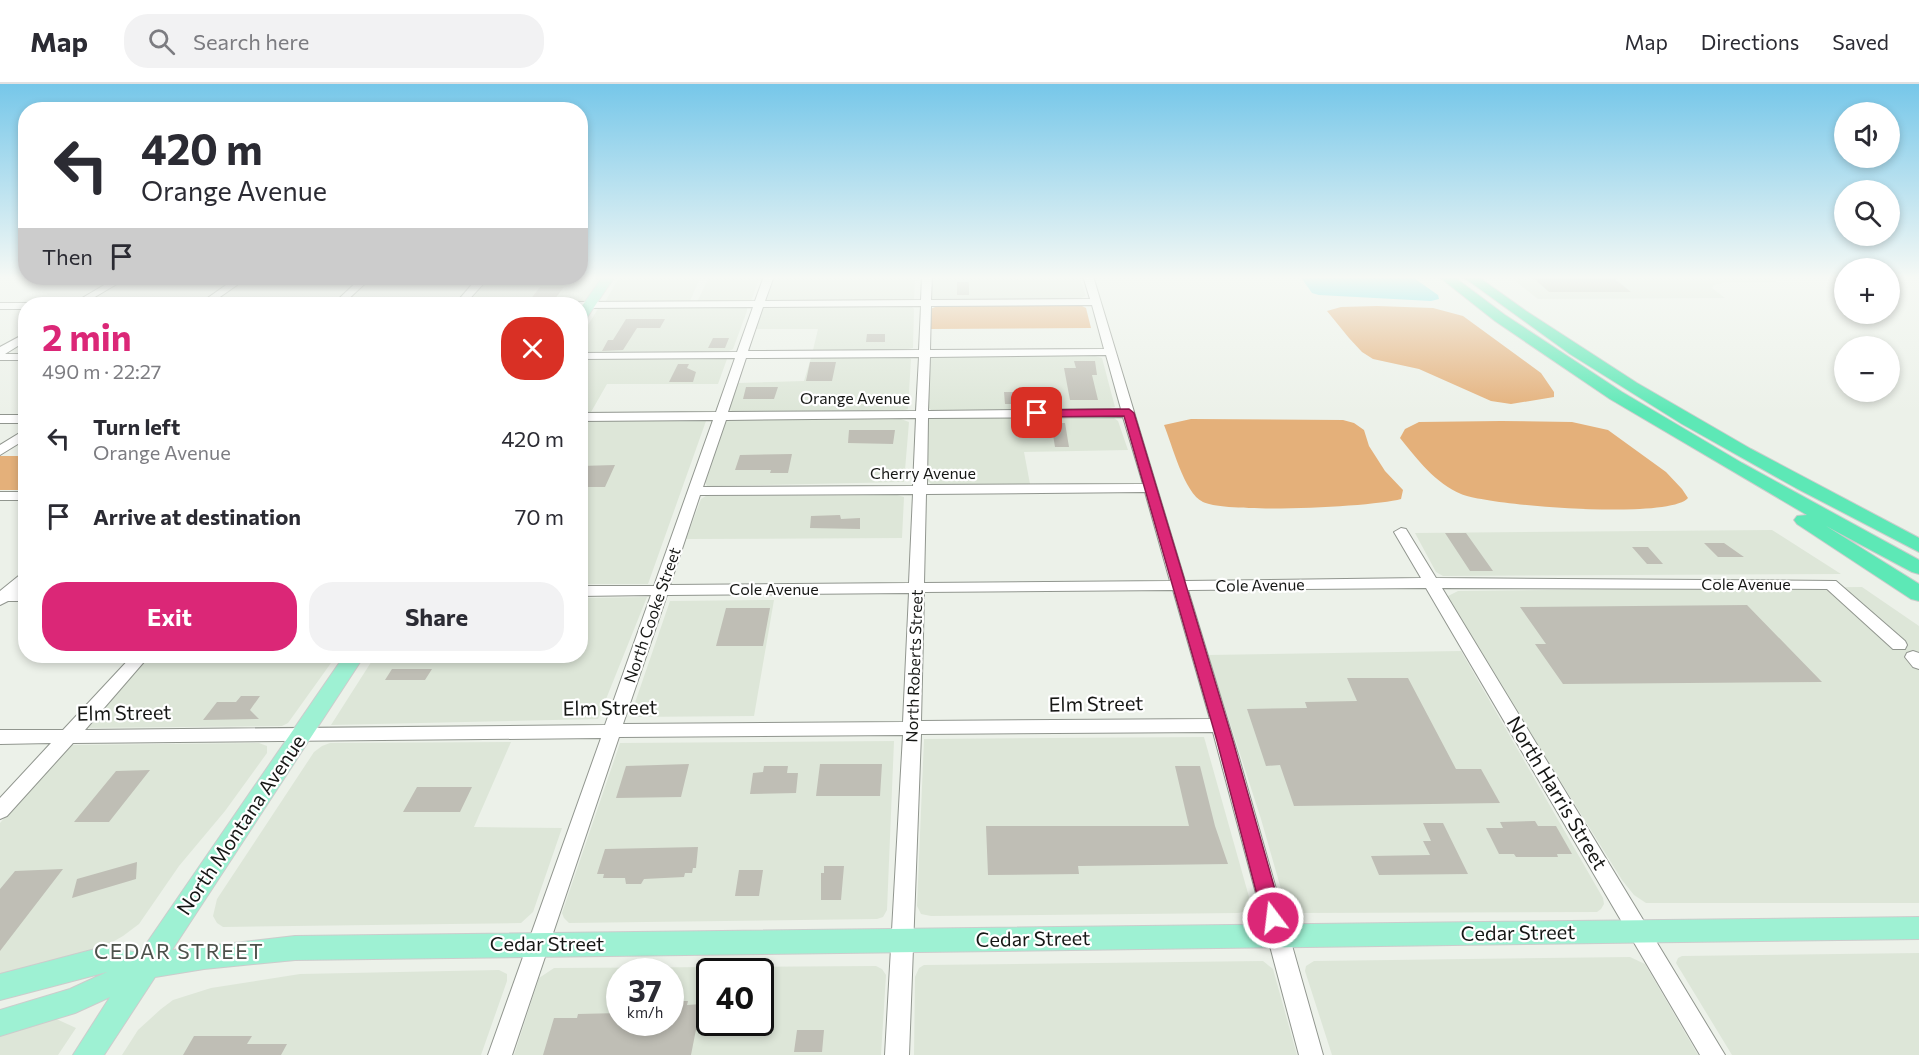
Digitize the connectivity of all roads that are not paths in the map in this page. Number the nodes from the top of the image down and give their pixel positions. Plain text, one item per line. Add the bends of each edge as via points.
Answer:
1 (754, 321) edge
2 (925, 321) edge
3 (1102, 321) edge
4 (1506, 321) edge
5 (1533, 321) edge
6 (1535, 321) edge
7 (1544, 329) junction
8 (18, 341) edge
9 (0, 352) edge
10 (1111, 352) junction
11 (924, 353) junction
12 (742, 354) junction
13 (588, 356) edge
14 (0, 357) edge
15 (18, 357) edge
16 (1129, 413) junction
17 (922, 414) junction
18 (721, 415) junction
19 (588, 417) edge
20 (1655, 418) junction
21 (0, 419) edge
22 (18, 419) edge
23 (18, 439) edge
24 (0, 451) edge
25 (1151, 488) junction
26 (920, 489) junction
27 (695, 491) junction
28 (0, 496) edge
29 (18, 496) edge
30 (1401, 532) dead end
31 (1919, 546) edge
32 (1919, 568) edge
33 (18, 583) edge
34 (1432, 583) junction
35 (1180, 586) junction
36 (916, 588) junction
37 (661, 590) junction
38 (588, 591) edge
39 (1919, 594) edge
40 (18, 596) edge
41 (1, 597) edge
42 (1899, 645) dead end
43 (135, 663) edge
44 (349, 663) edge
45 (1220, 725) junction
46 (912, 728) junction
47 (612, 731) junction
48 (302, 734) junction
49 (68, 736) junction
50 (0, 737) edge
51 (0, 811) edge
52 (1919, 928) edge
53 (1639, 932) junction
54 (1278, 936) junction
55 (902, 940) junction
56 (538, 945) junction
57 (147, 966) junction
58 (0, 987) edge
59 (0, 1023) edge
60 (87, 1055) edge
61 (500, 1055) edge
62 (897, 1055) edge
63 (1311, 1055) edge
64 (1713, 1055) edge

1 - 12 street, North Cooke Street
2 - 11 street, North Roberts Street
3 - 10 street
4 - 20 highway
5 - 7 highway
6 - 7 highway
7 - 31 highway via 1706,430
8 - 9 street
10 - 11 street
10 - 16 street
11 - 12 street
11 - 17 street, North Roberts Street
12 - 13 street
12 - 18 street, North Cooke Street
14 - 15 street
16 - 17 street, Orange Avenue
16 - 25 street
17 - 18 street, Orange Avenue
17 - 26 street, North Roberts Street
18 - 19 street, Orange Avenue
18 - 27 street, North Cooke Street
20 - 32 highway
20 - 39 highway
21 - 22 street
23 - 24 street
25 - 26 street, Cherry Avenue
25 - 35 street
26 - 27 street, Cherry Avenue
26 - 36 street, North Roberts Street
27 - 37 street, North Cooke Street
28 - 29 street
30 - 34 street, North Harris Street
33 - 41 street
34 - 35 street, Cole Avenue
34 - 42 street, Cole Avenue via 1831,584
34 - 53 street, North Harris Street
35 - 36 street, Cole Avenue
35 - 45 street
36 - 37 street, Cole Avenue
36 - 46 street, North Roberts Street
37 - 38 street, Cole Avenue
37 - 47 street, North Cooke Street
40 - 41 street
43 - 49 street
44 - 48 main road, North Montana Avenue
45 - 46 street, Elm Street
45 - 54 street
46 - 47 street, Elm Street
46 - 55 street, North Roberts Street
47 - 48 street, Elm Street
47 - 56 street, North Cooke Street
48 - 49 street, Elm Street
48 - 57 main road, North Montana Avenue
49 - 50 street, Elm Street
49 - 51 street
52 - 53 main road, Cedar Street
53 - 54 main road, Cedar Street
53 - 64 street, North Harris Street
54 - 55 main road, Cedar Street
54 - 63 street
55 - 56 main road, Cedar Street
55 - 62 street, North Roberts Street
56 - 57 main road, Cedar Street via 295,948
56 - 61 street, North Cooke Street
57 - 58 main road via 103,959
57 - 59 main road via 75,1000
57 - 60 main road, North Montana Avenue

